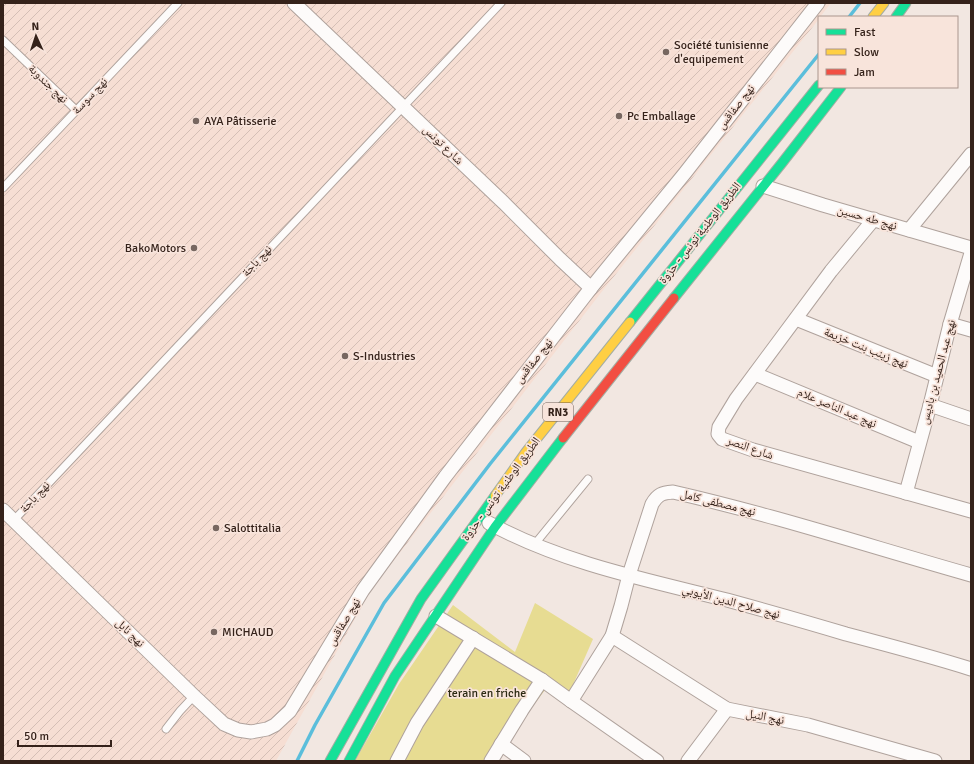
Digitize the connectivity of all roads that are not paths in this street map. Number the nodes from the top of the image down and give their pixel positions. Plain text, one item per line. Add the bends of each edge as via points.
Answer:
1 (178, 3) edge
2 (294, 3) edge
3 (501, 3) edge
4 (818, 3) edge
5 (884, 3) edge
6 (906, 3) edge
7 (874, 16) edge
8 (897, 16) edge
9 (3, 40) edge
10 (818, 86) edge
11 (840, 88) edge
12 (403, 107) junction
13 (76, 110) junction
14 (971, 154) edge
15 (763, 186) junction
16 (3, 188) edge
17 (874, 219) junction
18 (909, 230) junction
19 (971, 248) edge
20 (971, 253) edge
21 (591, 288) junction
22 (796, 319) junction
23 (950, 324) junction
24 (971, 330) edge
25 (755, 374) junction
26 (937, 376) junction
27 (930, 405) junction
28 (971, 418) edge
29 (919, 442) junction
30 (588, 479) dead end
31 (906, 493) junction
32 (3, 510) edge
33 (971, 511) edge
34 (478, 518) junction
35 (14, 520) junction
36 (495, 527) junction
37 (534, 545) junction
38 (628, 575) junction
39 (971, 575) edge
40 (436, 616) junction
41 (612, 636) junction
42 (473, 638) junction
43 (971, 669) edge
44 (542, 680) junction
45 (194, 696) junction
46 (571, 701) junction
47 (727, 709) junction
48 (166, 729) dead end
49 (267, 729) joint
50 (501, 744) junction
51 (330, 761) edge
52 (349, 761) edge
53 (397, 761) edge
54 (491, 761) edge
55 (524, 761) edge
56 (657, 761) edge
57 (688, 761) edge
58 (935, 761) edge

1 - 13 lane, نهج سوسة
2 - 12 street, شارع تونس
3 - 12 lane, نهج باجة
4 - 21 street, نهج صفاقس
5 - 7 main road
6 - 8 main road
9 - 13 lane, نهج جندوبة
10 - 34 main road, الطريق الوطنية تونس - حزوة / RN3 via 526,452
11 - 15 main road, الطريق الوطنية تونس - حزوة / RN3
12 - 21 street, شارع تونس
12 - 35 lane, نهج باجة
13 - 16 lane, نهج سوسة
14 - 18 street
15 - 17 street, نهج طه حسين
15 - 36 main road, الطريق الوطنية تونس - حزوة / RN3
17 - 18 street, نهج طه حسين
17 - 22 street, شارع النصر
18 - 19 street, نهج طه حسين
20 - 23 street, نهج عبد الحميد بن باديس
21 - 49 street, نهج صفاقس via 445,477 363,590 290,712
22 - 25 street, شارع النصر
22 - 26 street, نهج زينب بنت خزيمة
23 - 24 street
23 - 26 street, نهج عبد الحميد بن باديس
25 - 29 street, نهج عبد الناصر علام
25 - 31 street, شارع النصر via 718,427 718,434 722,439
26 - 27 street, نهج عبد الحميد بن باديس
27 - 28 street
27 - 29 street, نهج عبد الحميد بن باديس
29 - 31 street, نهج عبد الحميد بن باديس
30 - 37 lane
31 - 33 street, شارع النصر
32 - 35 street, نهج نابل
34 - 36 street, نهج صلاح الدين الأيوبي
34 - 51 main road, الطريق الوطنية تونس - حزوة / RN3 via 421,599
35 - 45 street, نهج نابل
36 - 37 street, نهج صلاح الدين الأيوبي
36 - 40 main road, الطريق الوطنية تونس - حزوة / RN3
37 - 38 street, نهج صلاح الدين الأيوبي
38 - 39 street, نهج مصطفى كامل via 652,504 656,497 673,492 792,522
38 - 41 street, نهج مصطفى كامل
38 - 43 street, نهج صلاح الدين الأيوبي
40 - 42 street
40 - 52 main road, الطريق الوطنية تونس - حزوة / RN3 via 395,676
41 - 46 street, نهج مصطفى كامل
41 - 47 street, نهج النيل
42 - 44 street
42 - 53 street via 417,723
44 - 46 street
44 - 50 street
45 - 48 lane
45 - 49 street, نهج نابل via 224,724 251,732
46 - 56 street
47 - 57 street
47 - 58 street, نهج النيل via 808,725
50 - 54 street
50 - 55 street

